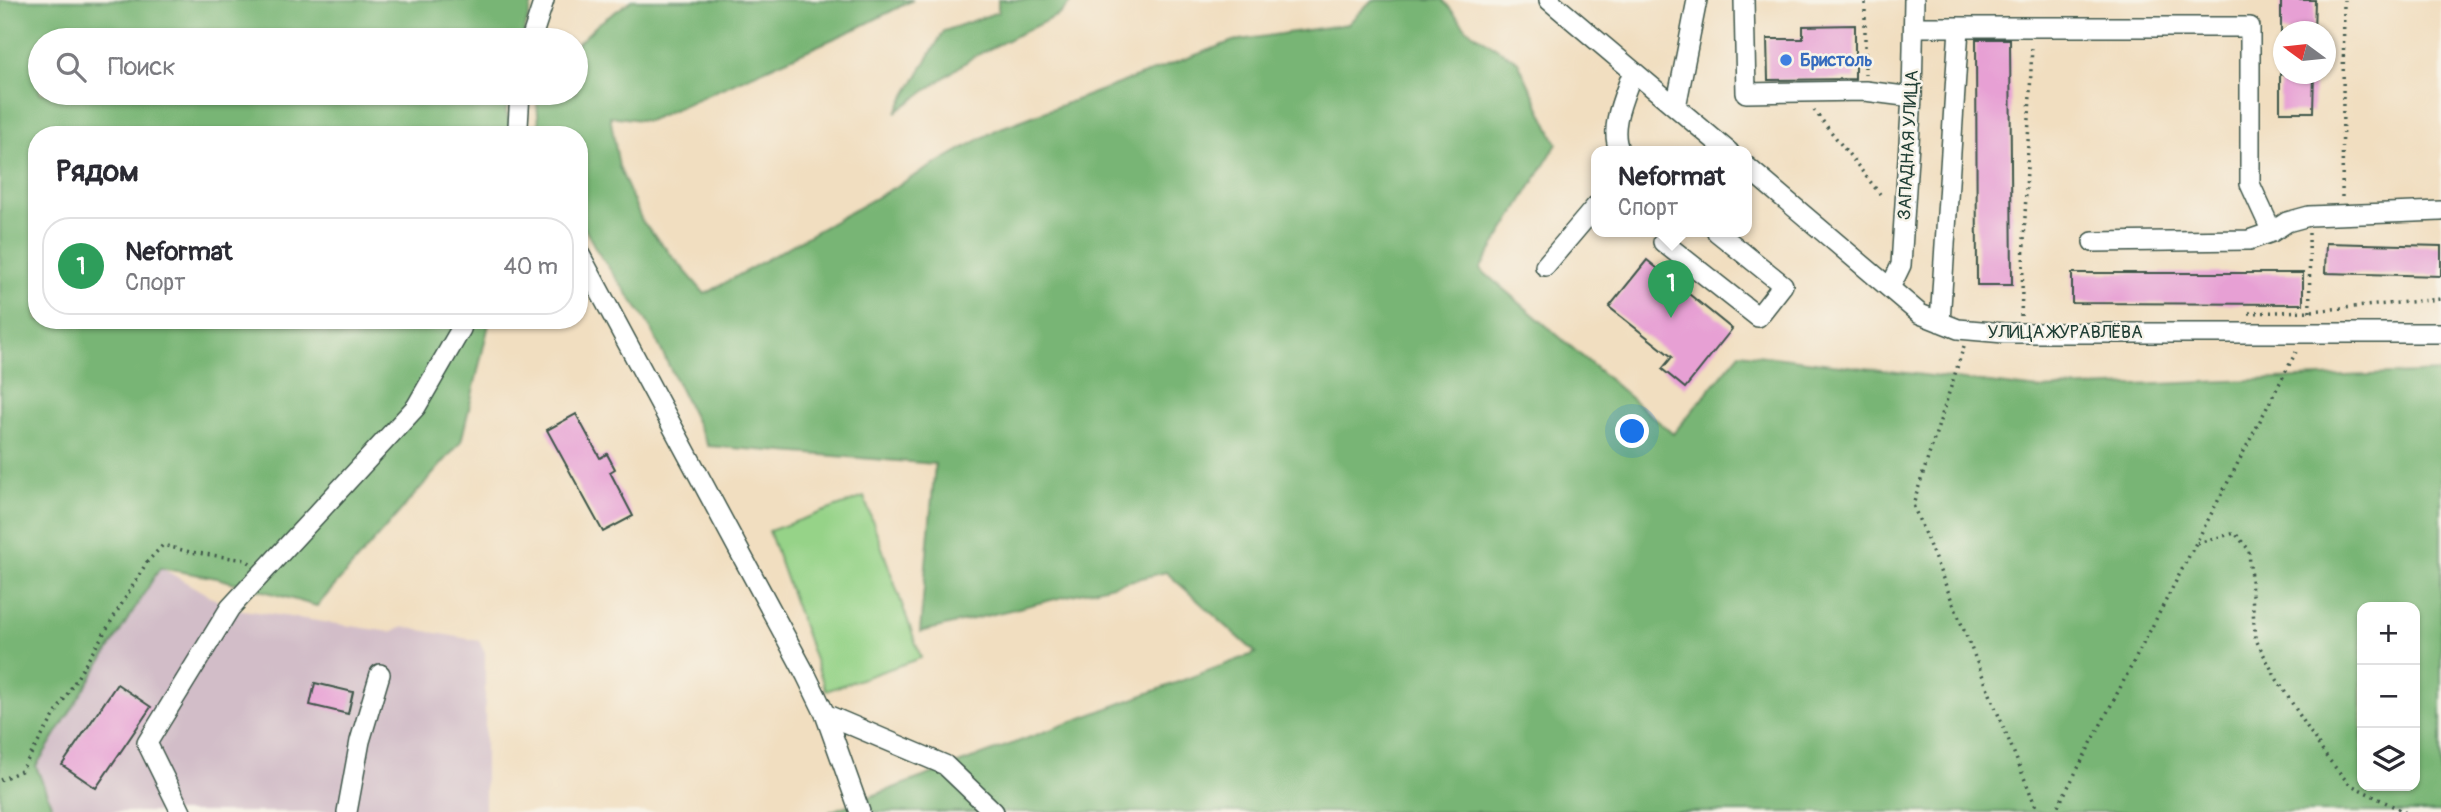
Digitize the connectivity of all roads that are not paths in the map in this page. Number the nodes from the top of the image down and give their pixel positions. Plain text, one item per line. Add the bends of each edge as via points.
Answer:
1 (544, 0) edge
2 (1549, 0) edge
3 (1697, 0) edge
4 (1744, 0) edge
5 (1914, 0) edge
6 (1915, 27) junction
7 (535, 28) edge
8 (1959, 28) junction
9 (1633, 71) junction
10 (1912, 97) junction
11 (519, 105) edge
12 (1676, 107) junction
13 (518, 126) edge
14 (1617, 146) edge
15 (1722, 146) edge
16 (1752, 171) edge
17 (2441, 211) edge
18 (1591, 212) edge
19 (2272, 232) junction
20 (1723, 237) edge
21 (1663, 242) dead end
22 (2093, 242) dead end
23 (1545, 266) dead end
24 (588, 270) edge
25 (1890, 288) junction
26 (1940, 322) junction
27 (460, 329) edge
28 (2441, 333) edge
29 (380, 674) dead end
30 (825, 714) junction
31 (181, 812) edge
32 (347, 812) edge
33 (860, 812) edge
34 (994, 812) edge

1 - 7 street
2 - 9 street
3 - 12 street
4 - 10 street via 1746,93 1865,91
5 - 6 street, ЗАПАДНАЯ УЛИЦА
6 - 8 street
6 - 10 street, ЗАПАДНАЯ УЛИЦА
8 - 19 street via 2250,27 2250,184
8 - 26 street
9 - 12 street
9 - 14 street via 1617,121
10 - 25 street, ЗАПАДНАЯ УЛИЦА via 1901,265
11 - 13 street
12 - 15 street
16 - 25 street, УЛИЦА ЖУРАВЛЁВА
17 - 19 street via 2309,216
18 - 23 street
19 - 22 street via 2249,240
20 - 21 street via 1783,285 1758,317
24 - 30 street
25 - 26 street, УЛИЦА ЖУРАВЛЁВА via 1920,314
26 - 28 street, УЛИЦА ЖУРАВЛЁВА via 1968,331 2004,333
27 - 31 street via 416,407 230,608 146,743
29 - 32 street via 360,741
30 - 33 street
30 - 34 street via 946,765

